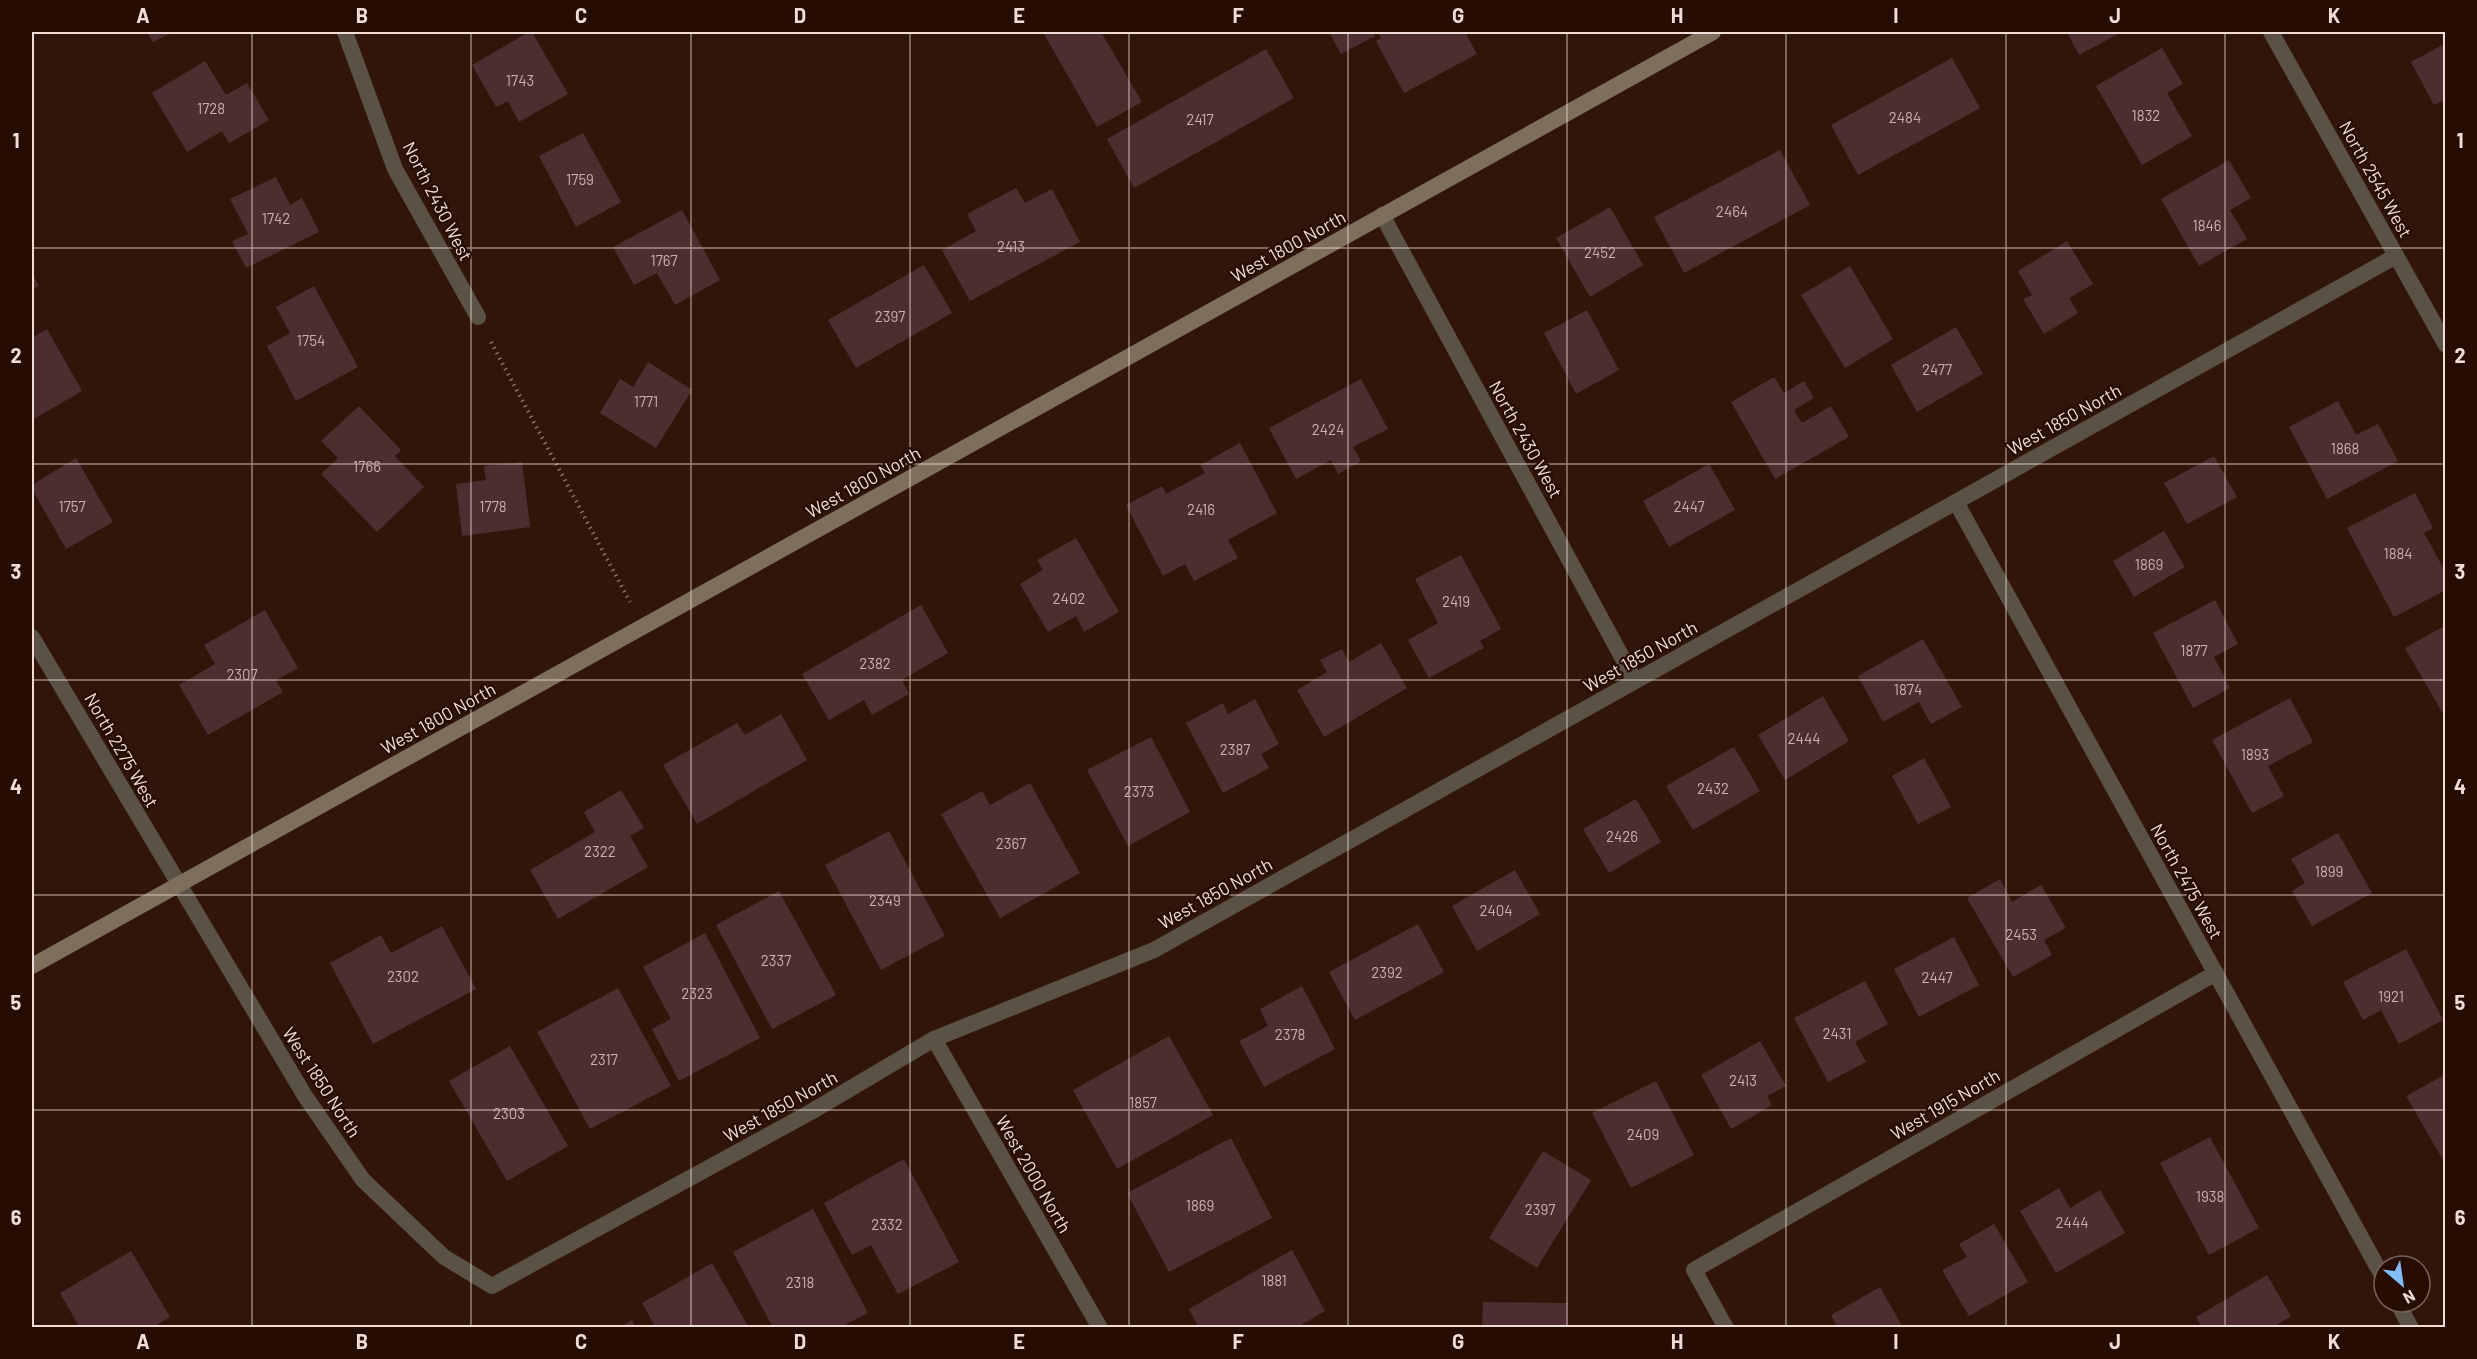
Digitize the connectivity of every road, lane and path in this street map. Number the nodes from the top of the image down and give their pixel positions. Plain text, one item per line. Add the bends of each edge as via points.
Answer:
1 (345, 32) edge
2 (2271, 32) edge
3 (1704, 34) edge
4 (1383, 215) junction
5 (2396, 256) junction
6 (478, 317) joint
7 (2445, 345) edge
8 (1956, 502) junction
9 (642, 626) junction
10 (32, 637) edge
11 (1635, 681) junction
12 (178, 884) junction
13 (32, 966) edge
14 (2216, 973) junction
15 (934, 1039) junction
16 (2372, 1257) edge
17 (2403, 1314) edge
18 (1100, 1328) edge
19 (1726, 1328) edge
20 (2411, 1328) edge

1 - 6 street, North 2430 West via 395,169
2 - 5 street, North 2545 West
3 - 4 main road, West 1800 North
4 - 9 main road, West 1800 North
4 - 11 street, North 2430 West
5 - 7 street, North 2545 West
5 - 8 street, West 1850 North
6 - 9 path
8 - 11 street, West 1850 North
8 - 14 street, North 2475 West
9 - 12 main road, West 1800 North
10 - 12 street, North 2275 West
11 - 15 street, West 1850 North via 1154,950
12 - 13 main road, West 1800 North
12 - 15 street, West 1850 North via 305,1096 363,1180 444,1257 492,1286 798,1119
14 - 16 street, North 2475 West
14 - 19 street, West 1915 North via 1694,1270
15 - 18 street, West 2000 North
17 - 20 street

